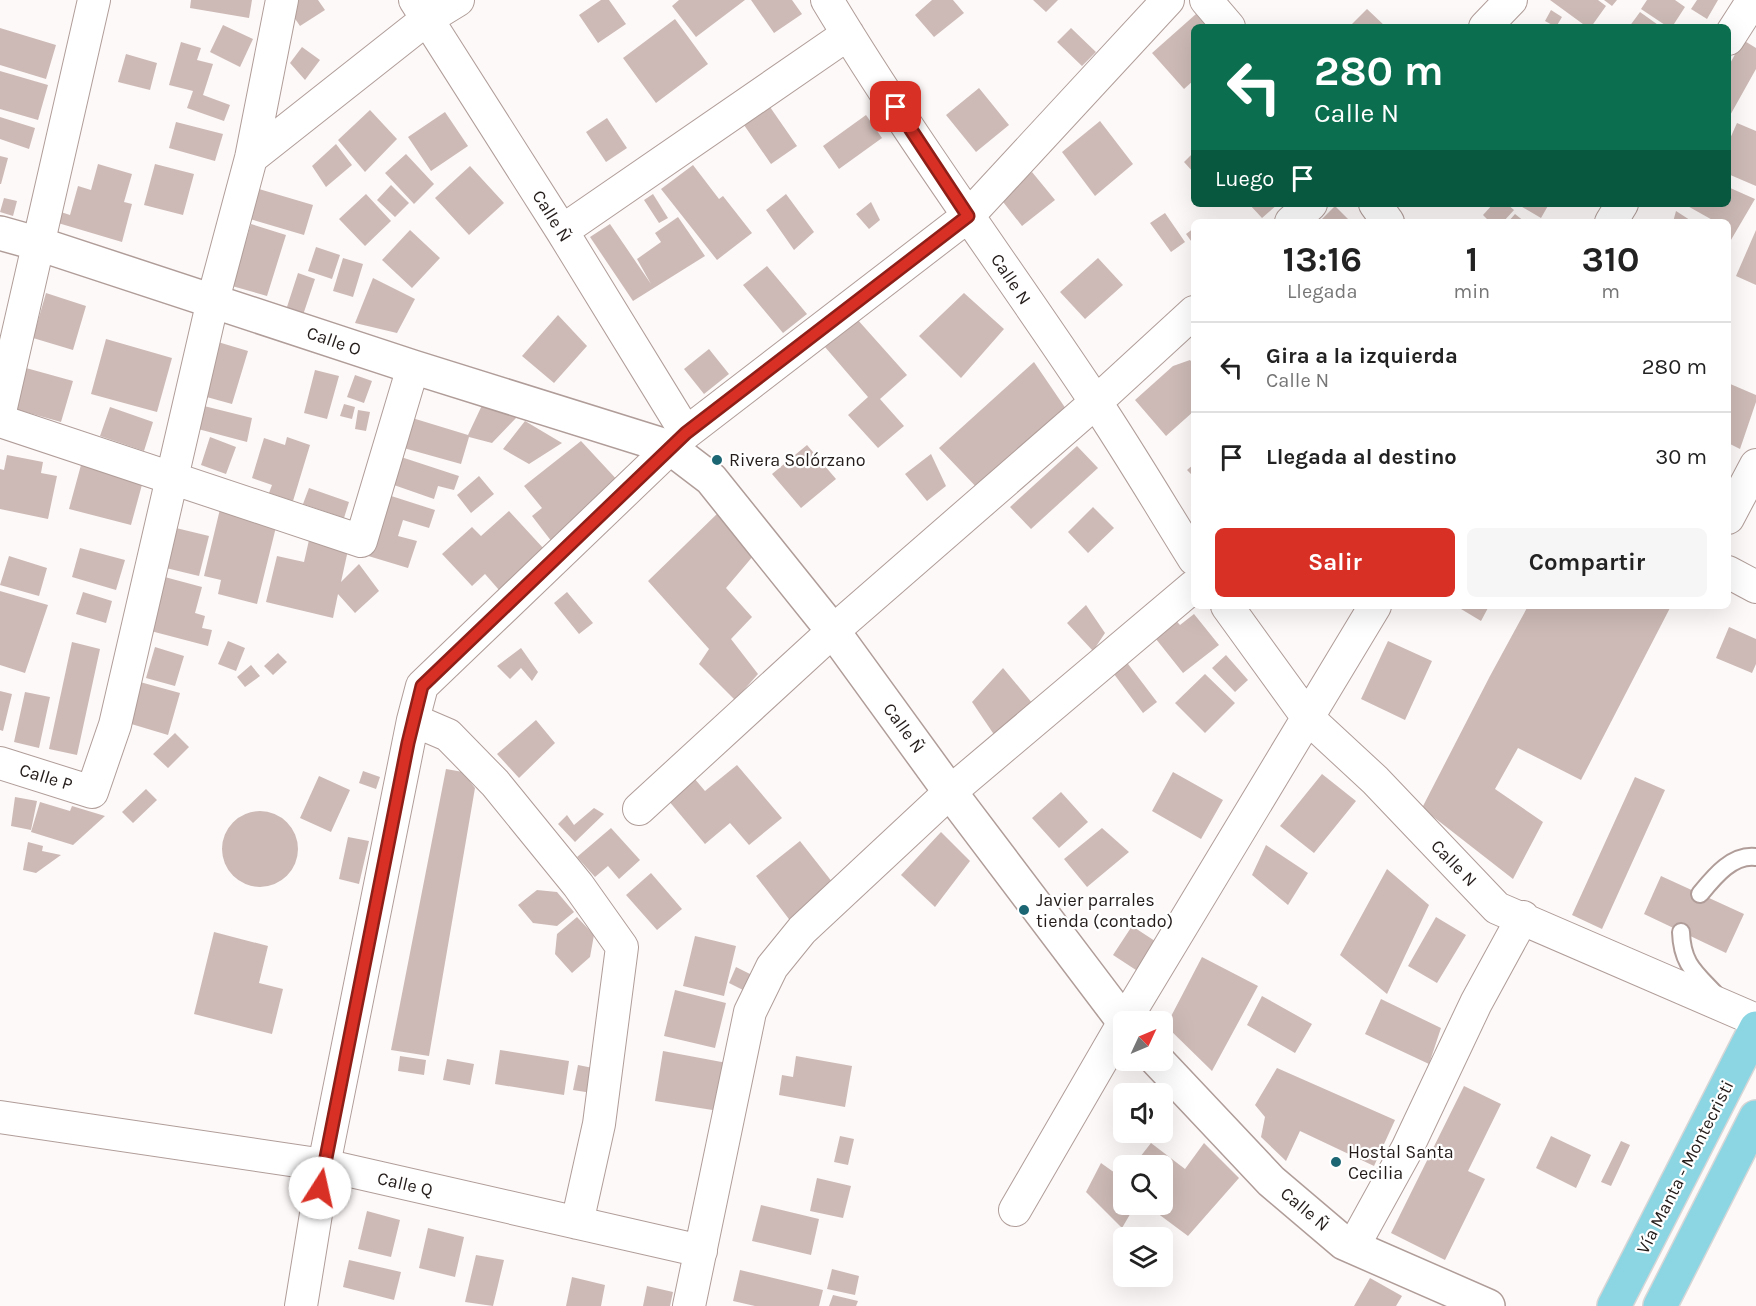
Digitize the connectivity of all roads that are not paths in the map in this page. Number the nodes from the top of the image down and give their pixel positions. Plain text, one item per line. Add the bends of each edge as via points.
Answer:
1 (94, 0) edge
2 (282, 0) edge
3 (458, 0) edge
4 (827, 0) edge
5 (1168, 0) edge
6 (1206, 0) edge
7 (1511, 0) edge
8 (1753, 0) edge
9 (421, 10) edge
10 (1226, 24) edge
11 (1488, 24) edge
12 (848, 34) junction
13 (1731, 34) edge
14 (251, 158) junction
15 (1308, 207) edge
16 (968, 216) junction
17 (1295, 219) edge
18 (562, 231) junction
19 (0, 233) edge
20 (39, 244) junction
21 (213, 300) junction
22 (1191, 315) edge
23 (413, 367) junction
24 (1096, 402) junction
25 (0, 412) edge
26 (0, 421) edge
27 (678, 440) junction
28 (1756, 465) edge
29 (173, 478) junction
30 (1731, 512) edge
31 (1191, 554) edge
32 (1731, 574) edge
33 (1756, 587) edge
34 (1191, 589) edge
35 (1229, 609) edge
36 (1372, 609) edge
37 (833, 631) junction
38 (1308, 718) junction
39 (413, 720) junction
40 (0, 763) edge
41 (950, 792) junction
42 (639, 809) dead end
43 (1756, 857) edge
44 (1701, 894) dead end
45 (1522, 917) junction
46 (1681, 932) dead end
47 (1726, 1006) junction
48 (1116, 1011) edge
49 (1131, 1011) edge
50 (1756, 1020) edge
51 (1756, 1028) edge
52 (1113, 1041) edge
53 (1167, 1071) edge
54 (0, 1117) edge
55 (1756, 1117) edge
56 (324, 1165) junction
57 (1015, 1210) dead end
58 (577, 1223) junction
59 (1353, 1247) junction
60 (701, 1251) junction
61 (301, 1306) edge
62 (689, 1306) edge
63 (1488, 1306) edge
64 (1614, 1306) edge
65 (1660, 1306) edge

1 - 20 street
2 - 14 street
3 - 9 street
4 - 12 street, Calle N
5 - 16 street
6 - 10 street
7 - 11 street
8 - 13 street
9 - 14 street
9 - 18 street, Calle Ñ
12 - 16 street, Calle N
12 - 18 street
14 - 21 street
15 - 17 street
16 - 24 street, Calle N
16 - 27 street
18 - 27 street, Calle Ñ
19 - 20 street, Calle O
20 - 21 street, Calle O
20 - 25 street
21 - 23 street, Calle O
21 - 29 street
22 - 24 street
23 - 27 street, Calle O
23 - 29 street via 361,541
24 - 31 street, Calle N
24 - 37 street
26 - 29 street
27 - 37 street, Calle Ñ
27 - 39 street via 422,686
28 - 30 street
29 - 40 street, Calle P via 115,725 92,792
32 - 33 street
34 - 41 street
35 - 38 street, Calle N
36 - 38 street
37 - 41 street, Calle Ñ
37 - 42 street
38 - 45 street, Calle N via 1375,780 1497,908
38 - 49 street
39 - 56 street
39 - 58 street via 448,735 495,783 578,885 622,947 599,1124
41 - 48 street, Calle Ñ
41 - 60 street via 802,930 772,967 750,1012
43 - 44 lane via 1733,862 1715,875
45 - 47 street, Calle N
45 - 59 street via 1476,1003 1407,1149
46 - 47 lane via 1686,962
47 - 50 street, Calle N
51 - 64 main road, Vía Manta - Montecristi
52 - 57 street
53 - 59 street, Calle Ñ via 1271,1181
54 - 56 street, Calle Q
55 - 65 main road
56 - 58 street, Calle Q
56 - 61 street
58 - 60 street, Calle Q
59 - 63 street, Calle Ñ
60 - 62 street

